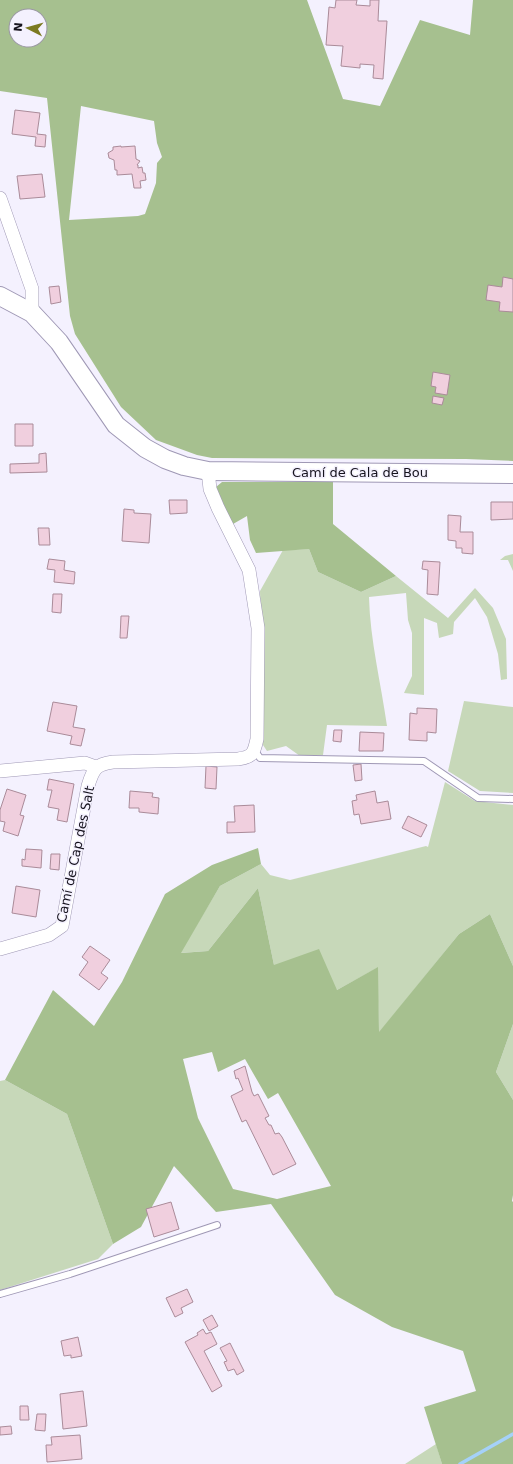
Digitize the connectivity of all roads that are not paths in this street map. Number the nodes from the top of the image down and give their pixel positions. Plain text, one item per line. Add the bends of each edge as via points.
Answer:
1 (0, 198) edge
2 (0, 296) edge
3 (32, 313) junction
4 (208, 471) junction
5 (513, 474) edge
6 (255, 751) junction
7 (96, 767) junction
8 (0, 771) edge
9 (513, 799) edge
10 (0, 949) edge
11 (217, 1225) dead end
12 (0, 1294) edge

1 - 3 street via 32,289
2 - 3 street
3 - 4 street via 59,342 116,425 145,448 165,459
4 - 5 street, Camí de Cala de Bou
4 - 6 street via 210,489 249,570 258,628
6 - 7 street via 248,758 238,760 113,762
6 - 9 lane via 260,758 424,761 478,798
7 - 8 street via 85,763
7 - 10 street, Camí de Cap des Salt via 88,786 62,926 49,935
11 - 12 lane via 70,1274

